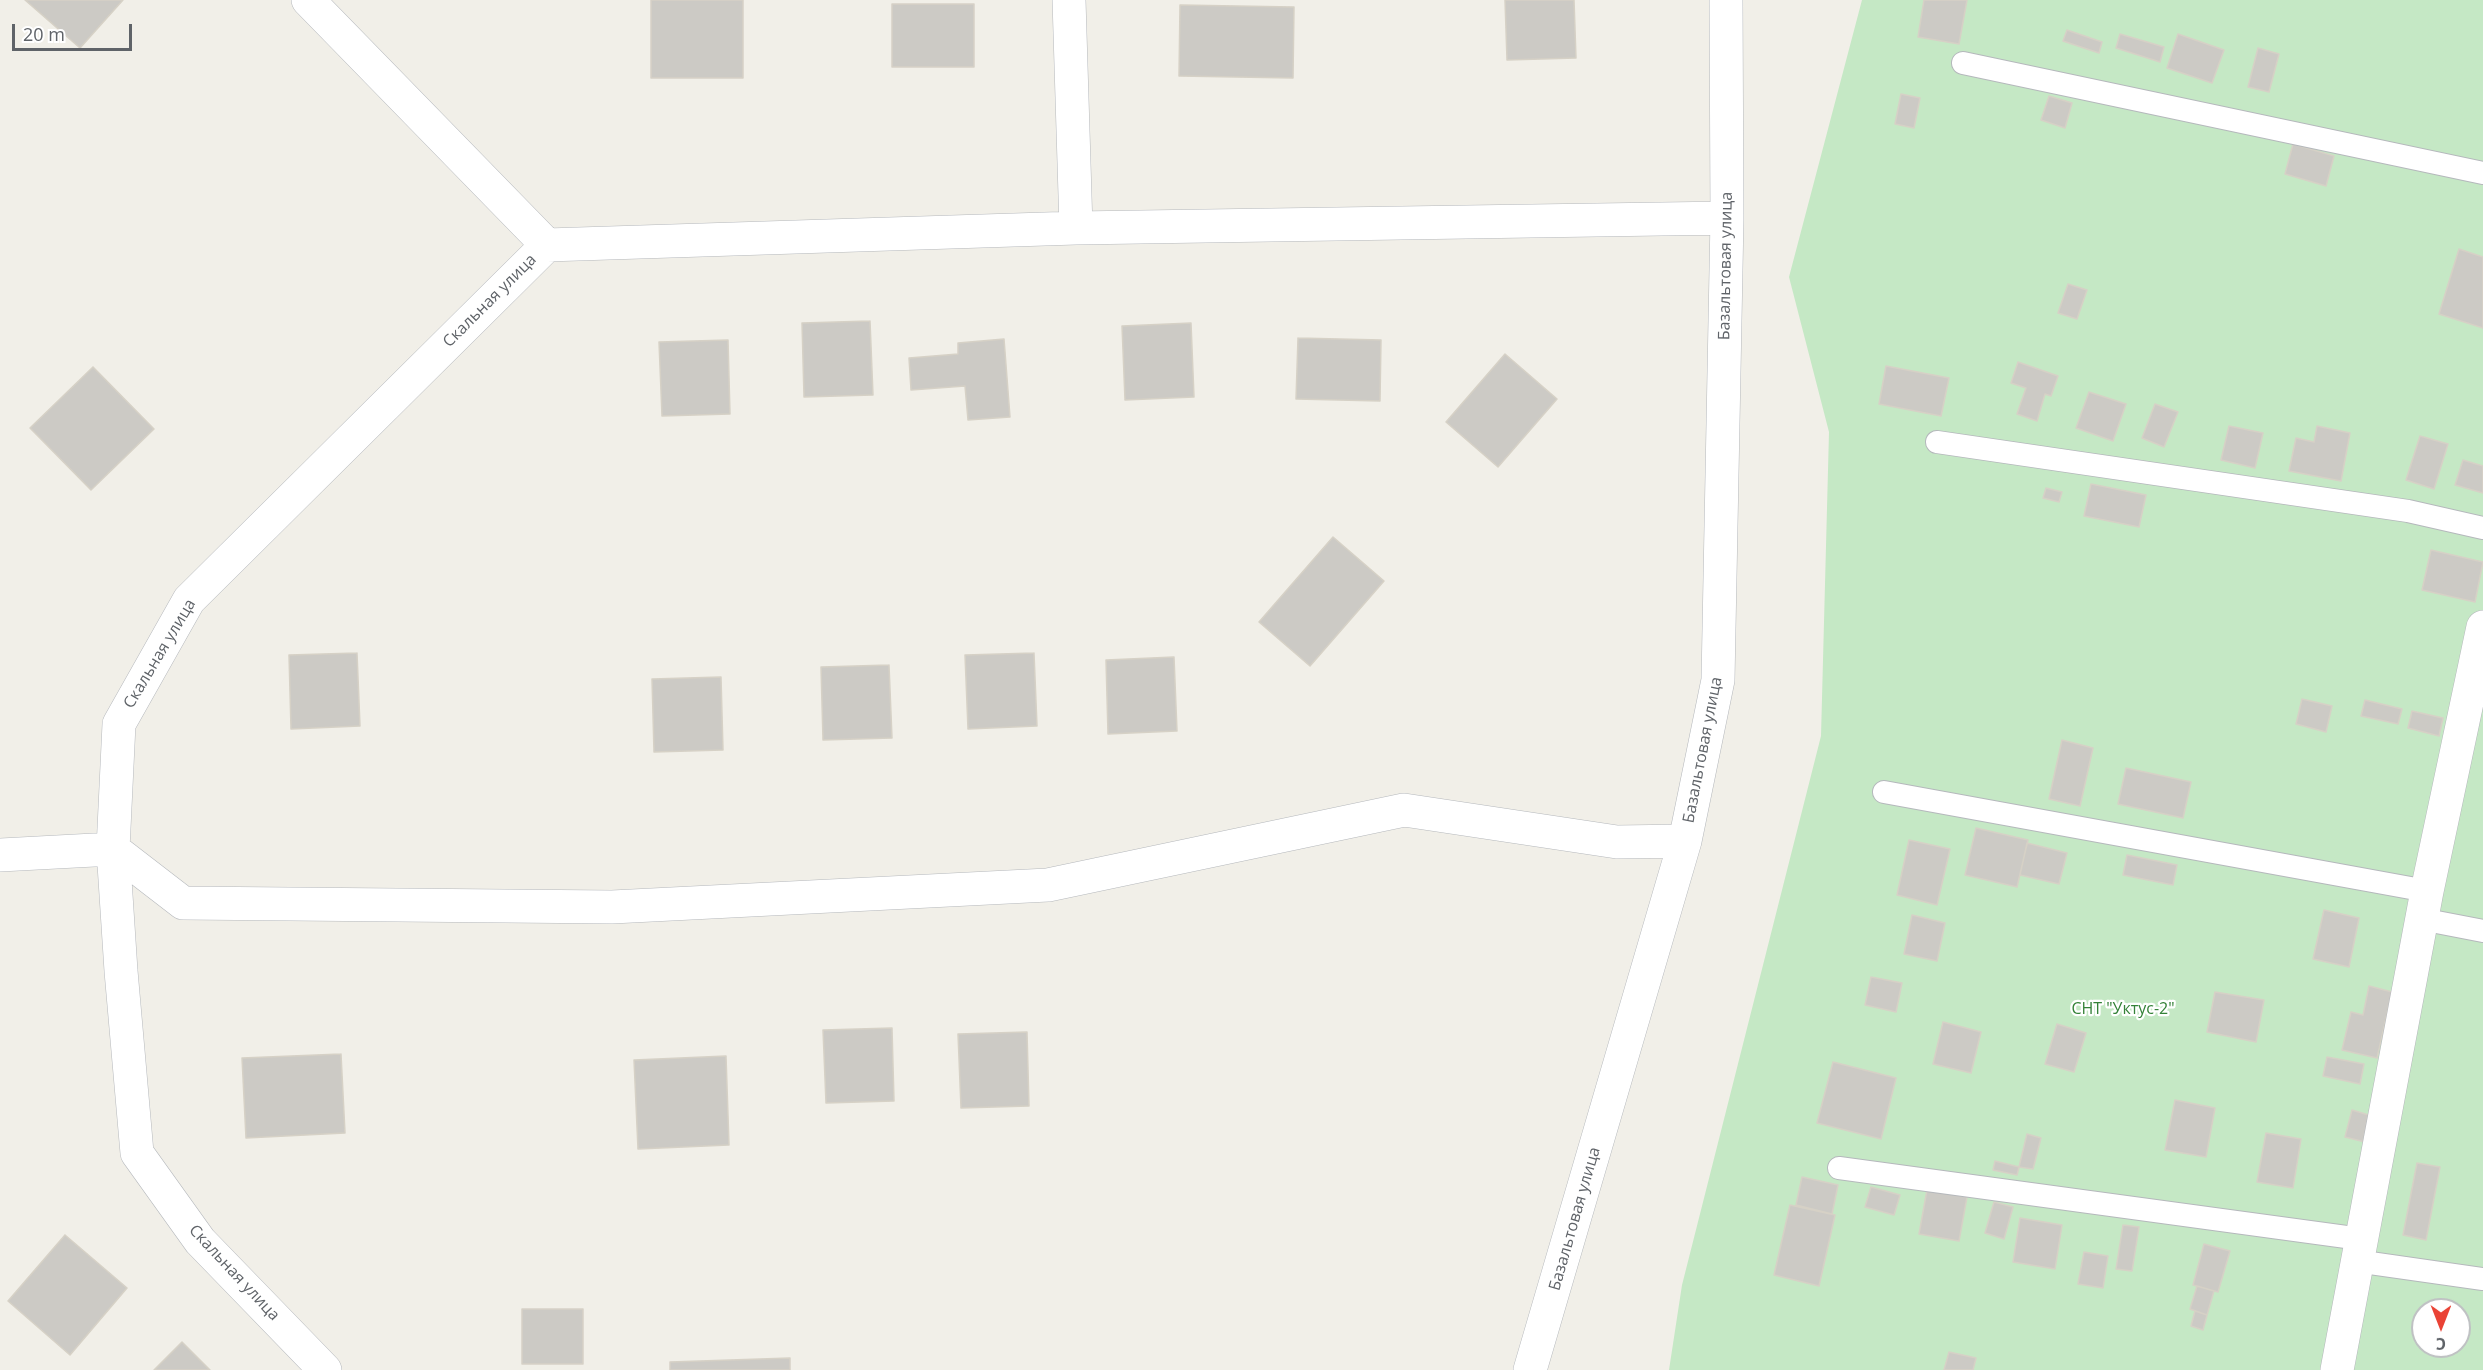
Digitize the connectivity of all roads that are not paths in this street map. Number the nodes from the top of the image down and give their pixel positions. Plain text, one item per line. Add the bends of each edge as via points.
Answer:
1 (308, 0) edge
2 (1069, 0) edge
3 (1726, 0) edge
4 (1963, 63) dead end
5 (2483, 173) edge
6 (1727, 218) junction
7 (1076, 228) junction
8 (547, 245) junction
9 (1937, 442) dead end
10 (2483, 528) edge
11 (2483, 627) edge
12 (1884, 792) dead end
13 (1685, 841) junction
14 (113, 849) junction
15 (0, 855) edge
16 (2424, 905) junction
17 (2483, 931) edge
18 (1839, 1168) dead end
19 (2359, 1250) junction
20 (2483, 1279) edge
21 (325, 1370) edge
22 (1530, 1370) edge
23 (2337, 1370) edge

1 - 8 street, Скальная улица
2 - 7 street
3 - 6 street, Базальтовая улица
4 - 5 lane
6 - 7 street
6 - 13 street, Базальтовая улица via 1718,680
7 - 8 street
8 - 14 street, Скальная улица via 189,600 119,724
9 - 10 lane via 2408,511
11 - 16 street
12 - 16 lane
13 - 14 street via 1617,842 1404,810 1048,885 612,907 183,903
13 - 22 street, Базальтовая улица
14 - 15 street
14 - 21 street, Скальная улица via 137,1153 200,1241
16 - 17 lane
16 - 19 street
18 - 19 lane
19 - 20 lane
19 - 23 street

